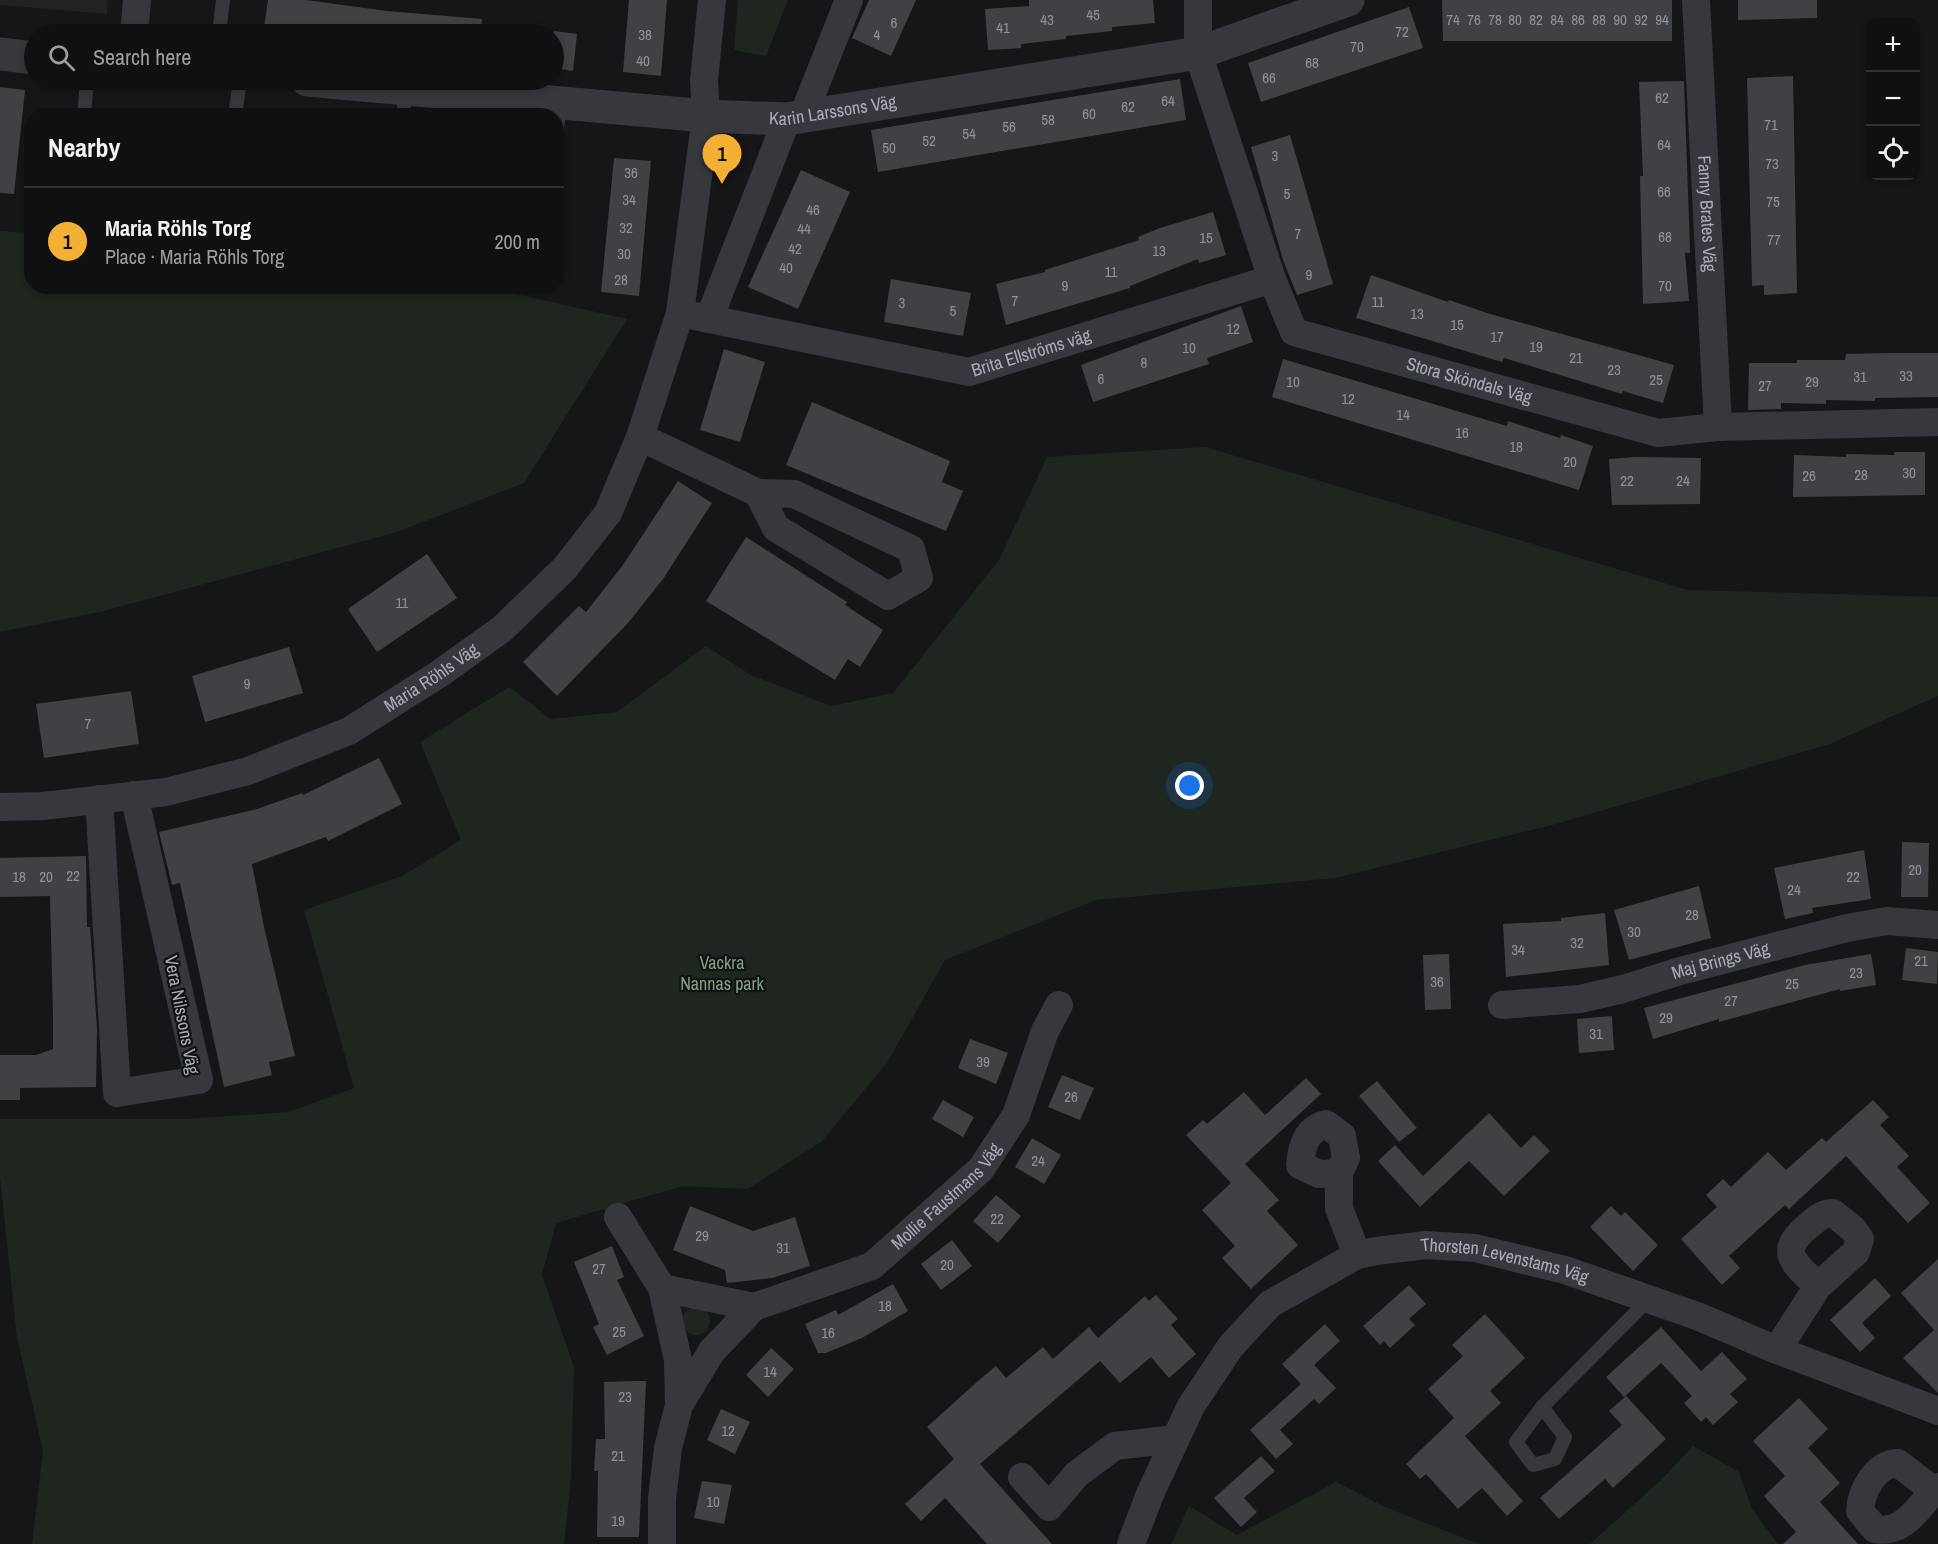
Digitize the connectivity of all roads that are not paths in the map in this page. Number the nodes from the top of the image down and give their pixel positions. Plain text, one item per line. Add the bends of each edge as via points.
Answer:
1 (137, 0) edge
2 (223, 0) edge
3 (712, 0) edge
4 (849, 0) edge
5 (1198, 0) edge
6 (1348, 0) edge
7 (1696, 0) edge
8 (135, 24) edge
9 (220, 24) edge
10 (1198, 52) junction
11 (0, 54) edge
12 (24, 57) edge
13 (86, 90) edge
14 (239, 90) edge
15 (351, 90) edge
16 (404, 102) edge
17 (560, 103) junction
18 (85, 108) edge
19 (237, 108) edge
20 (559, 108) edge
21 (706, 116) junction
22 (795, 118) junction
23 (1272, 279) junction
24 (680, 313) junction
25 (709, 319) junction
26 (1938, 422) edge
27 (1718, 427) junction
28 (640, 437) junction
29 (758, 493) junction
30 (134, 795) junction
31 (99, 799) junction
32 (0, 807) edge
33 (1938, 925) edge
34 (1059, 1005) dead end
35 (1502, 1005) dead end
36 (1340, 1173) dead end
37 (618, 1217) dead end
38 (1357, 1255) junction
39 (1818, 1286) dead end
40 (662, 1288) junction
41 (1648, 1300) junction
42 (754, 1307) junction
43 (1777, 1350) junction
44 (679, 1405) junction
45 (1542, 1407) dead end
46 (1938, 1411) edge
47 (1174, 1439) junction
48 (1022, 1477) dead end
49 (662, 1544) edge
50 (1131, 1544) edge

1 - 8 street
2 - 9 lane
3 - 21 street, Maria Röhls Väg via 704,80
4 - 22 street
5 - 10 street, Stora Sköndals Väg
6 - 10 street, Karin Larssons Väg
7 - 27 street, Fanny Brates Väg
10 - 22 street, Karin Larssons Väg
10 - 23 street, Stora Sköndals Väg
11 - 12 street
13 - 18 lane
14 - 19 lane
15 - 16 street, Karin Larssons Väg
16 - 17 street, Karin Larssons Väg
17 - 20 lane
17 - 21 street, Karin Larssons Väg
21 - 22 street, Karin Larssons Väg
21 - 24 street, Maria Röhls Väg
22 - 25 street
23 - 25 street, Brita Ellströms väg via 969,372
23 - 27 street, Stora Sköndals Väg via 1294,332 1658,433
24 - 25 street, Brita Ellströms väg
24 - 28 street, Maria Röhls Väg
26 - 27 street, Stora Sköndals Väg
28 - 29 street
28 - 30 street, Maria Röhls Väg via 608,513 565,568 502,629 439,674 349,731 248,771 166,792
29 - 29 street via 794,494 911,549 919,578 888,596 776,528
30 - 31 street, Maria Röhls Väg
30 - 31 street, Vera Nilssons Väg via 199,1080 117,1093
31 - 32 street, Maria Röhls Väg
33 - 35 street, Maj Brings Väg via 1887,921 1847,928 1680,971 1623,990 1580,999
34 - 42 street, Mollie Faustmans Väg via 1045,1031 1016,1115 981,1169 872,1266
36 - 38 street via 1339,1208
37 - 40 street, Mollie Faustmans Väg
38 - 41 street, Thorsten Levenstams Väg via 1426,1245 1475,1248 1565,1270
38 - 47 street, Thorsten Levenstams Väg via 1270,1304 1231,1346
39 - 43 street
40 - 42 street
40 - 44 street, Mollie Faustmans Väg via 678,1360
41 - 43 street, Thorsten Levenstams Väg
41 - 45 lane
42 - 44 street, Mollie Faustmans Väg via 712,1351
43 - 46 street, Thorsten Levenstams Väg
44 - 49 street, Mollie Faustmans Väg via 668,1448
47 - 48 street via 1115,1446 1077,1474 1049,1507
47 - 50 street, Thorsten Levenstams Väg

